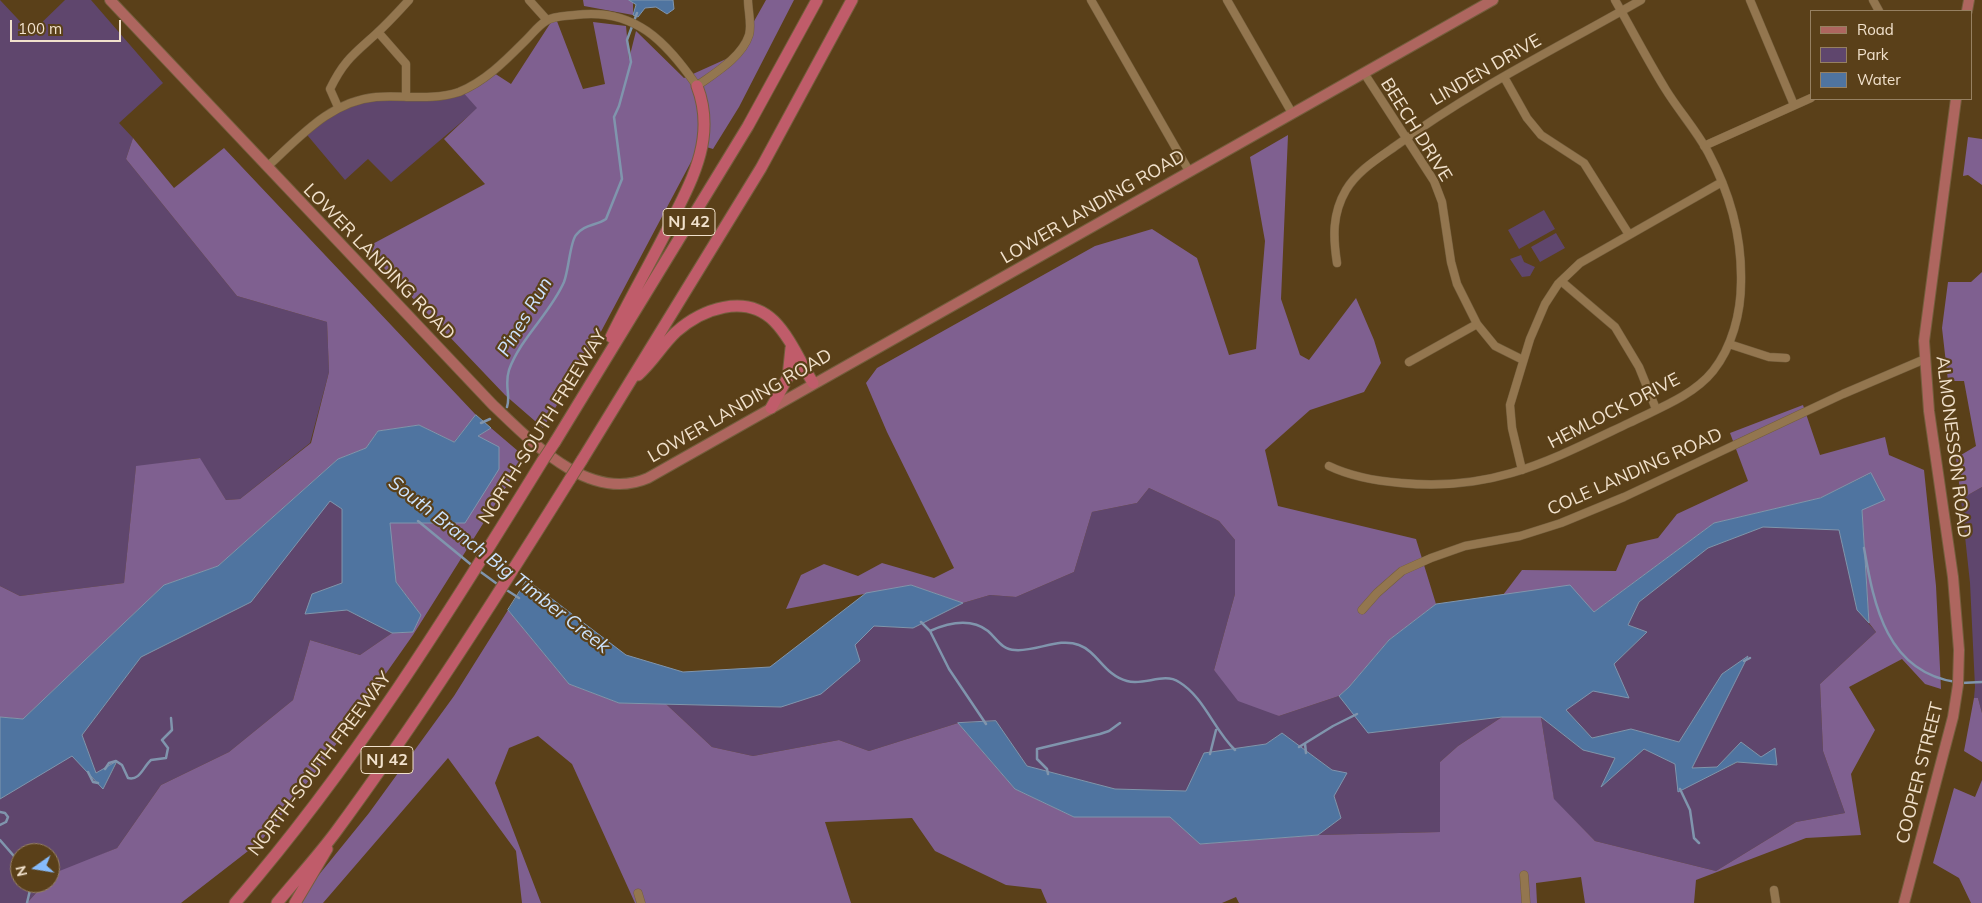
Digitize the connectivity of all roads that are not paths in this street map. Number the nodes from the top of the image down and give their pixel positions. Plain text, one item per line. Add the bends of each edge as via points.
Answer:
1 (110, 0) edge
2 (409, 0) edge
3 (530, 0) edge
4 (748, 0) edge
5 (817, 0) edge
6 (852, 0) edge
7 (1091, 0) edge
8 (1227, 0) edge
9 (1493, 0) edge
10 (1615, 0) edge
11 (1641, 0) edge
12 (1750, 0) edge
13 (1874, 0) edge
14 (1878, 10) edge
15 (1622, 11) junction
16 (546, 20) junction
17 (378, 32) junction
18 (1364, 73) junction
19 (1504, 77) junction
20 (697, 86) junction
21 (406, 97) junction
22 (1810, 98) edge
23 (1956, 100) edge
24 (1794, 105) junction
25 (338, 107) junction
26 (1292, 113) junction
27 (1405, 139) junction
28 (1704, 146) junction
29 (267, 167) junction
30 (1189, 171) junction
31 (1722, 182) junction
32 (1628, 234) junction
33 (1337, 263) dead end
34 (1561, 281) junction
35 (1477, 324) junction
36 (1728, 344) junction
37 (791, 346) junction
38 (1786, 358) dead end
39 (1925, 359) junction
40 (1523, 360) junction
41 (1409, 362) dead end
42 (594, 377) junction
43 (629, 383) junction
44 (813, 383) junction
45 (770, 408) junction
46 (1656, 409) junction
47 (1329, 466) dead end
48 (1522, 470) junction
49 (1362, 610) dead end
50 (1959, 650) joint
51 (333, 835) junction
52 (1524, 874) dead end
53 (1774, 890) dead end
54 (638, 894) dead end
55 (235, 903) edge
56 (277, 903) edge
57 (294, 903) edge
58 (641, 903) edge
59 (1526, 903) edge
60 (1776, 903) edge
61 (1904, 903) edge

1 - 29 main road, LOWER LANDING ROAD
2 - 17 street
3 - 16 street
4 - 20 street via 749,34 741,49
5 - 42 highway, NORTH-SOUTH FREEWAY / NJ 42 via 748,126
6 - 43 highway, NJ 42 via 761,168
7 - 30 street
8 - 26 street
9 - 18 main road, LOWER LANDING ROAD
10 - 15 street, HEMLOCK DRIVE
11 - 15 street, LINDEN DRIVE
12 - 24 street
13 - 14 street
15 - 19 street, LINDEN DRIVE
15 - 28 street, HEMLOCK DRIVE via 1667,91
16 - 20 street via 589,13 617,16 639,24 676,57
16 - 21 street via 474,86 443,96
17 - 21 street via 406,64
17 - 25 street via 352,53 339,70 330,89
18 - 26 main road, LOWER LANDING ROAD
18 - 27 street, BEECH DRIVE
19 - 27 street, LINDEN DRIVE via 1432,119
19 - 32 street via 1527,118 1541,135 1584,163
20 - 42 highway via 705,117 704,142 698,166 616,326
21 - 25 street via 355,100
22 - 24 street
23 - 39 main road, ALMONESSON ROAD via 1932,265
24 - 28 street
25 - 29 street
26 - 30 main road, LOWER LANDING ROAD
27 - 33 street, LINDEN DRIVE via 1362,171 1346,190 1335,219 1333,236
27 - 35 street, BEECH DRIVE via 1434,181 1442,202 1457,284
28 - 31 street, HEMLOCK DRIVE
29 - 45 main road, LOWER LANDING ROAD via 492,404 530,440 587,477 611,485 641,481
30 - 44 main road, LOWER LANDING ROAD
31 - 32 street
31 - 36 street, HEMLOCK DRIVE via 1736,220 1741,282 1739,312
32 - 34 street via 1580,263
34 - 40 street via 1545,304
34 - 46 street via 1615,327 1635,359
35 - 40 street, BEECH DRIVE via 1494,346
35 - 41 street
36 - 38 street via 1769,357
36 - 46 street, HEMLOCK DRIVE via 1713,371 1700,384
37 - 43 highway via 779,327 765,314 745,307 723,307 700,315 679,330
37 - 44 highway
37 - 45 highway via 788,377
39 - 49 street, COLE LANDING ROAD via 1561,523 1431,558 1402,571
39 - 50 main road, ALMONESSON ROAD via 1929,411 1953,577
40 - 48 street via 1510,405
42 - 55 highway, NORTH-SOUTH FREEWAY / NJ 42, bridge via 405,680 342,768
43 - 51 highway, NJ 42, bridge via 488,611
44 - 45 main road, LOWER LANDING ROAD
46 - 48 street, HEMLOCK DRIVE via 1556,458
47 - 48 street, HEMLOCK DRIVE via 1349,475 1434,486 1482,481
50 - 61 main road, COOPER STREET via 1953,717
51 - 56 highway, NJ 42
51 - 57 highway via 322,860
52 - 59 street
53 - 60 street
54 - 58 street

